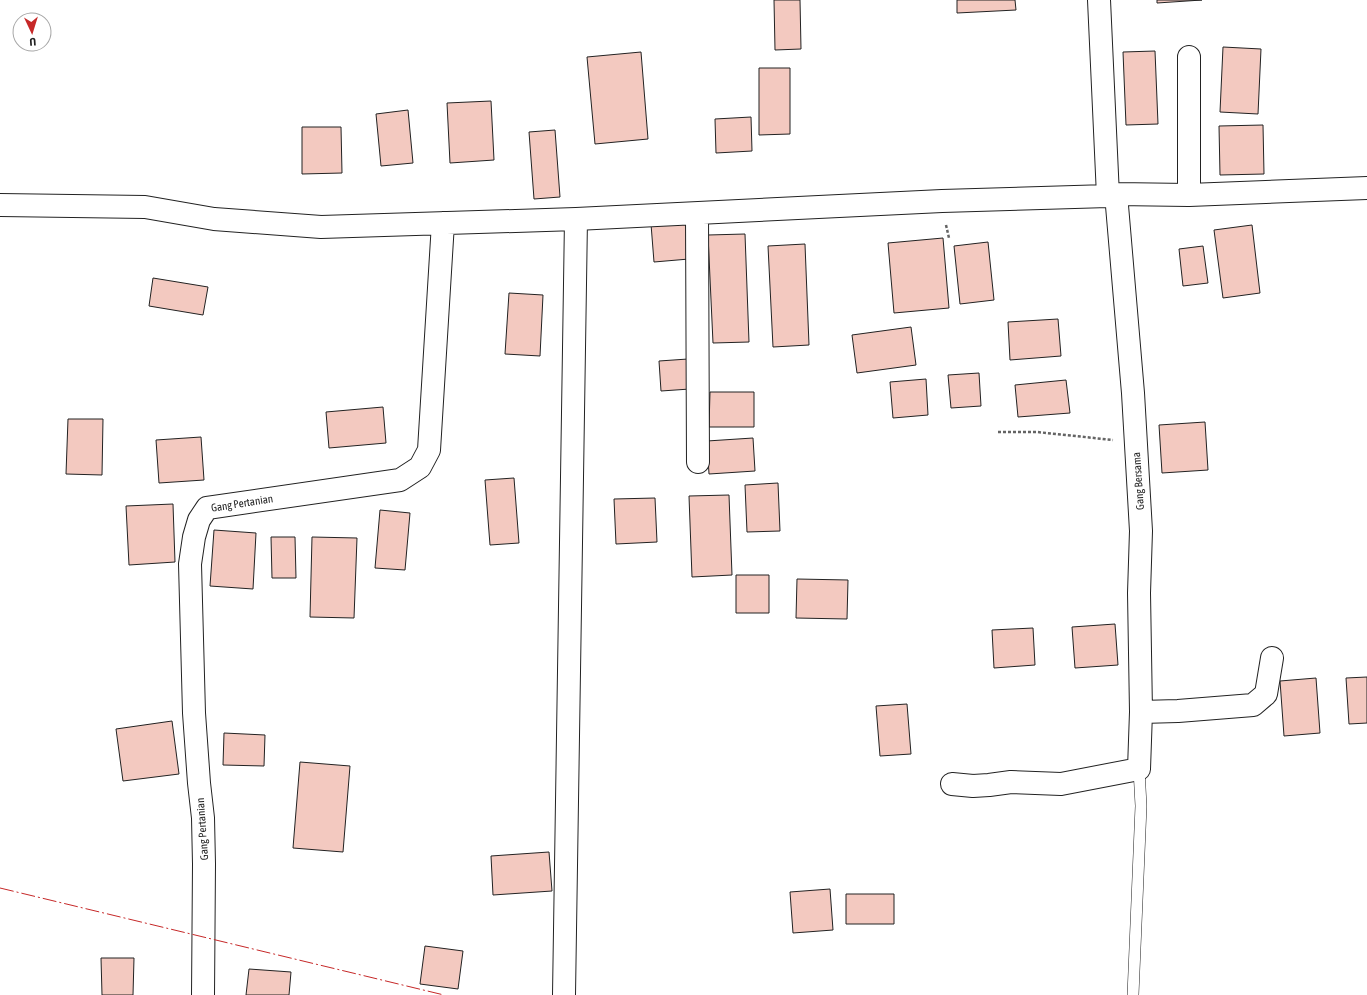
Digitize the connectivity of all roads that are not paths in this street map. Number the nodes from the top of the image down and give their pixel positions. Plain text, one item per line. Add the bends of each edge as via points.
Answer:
1 (1099, 0) edge
2 (1190, 57) dead end
3 (1367, 188) edge
4 (1112, 195) junction
5 (1189, 195) junction
6 (0, 205) edge
7 (697, 214) junction
8 (576, 219) junction
9 (443, 223) junction
10 (698, 462) dead end
11 (1272, 658) dead end
12 (1141, 712) junction
13 (1138, 769) junction
14 (952, 784) dead end
15 (203, 995) edge
16 (564, 995) edge
17 (1133, 995) edge

1 - 4 street, Gang Bersama
2 - 5 street
3 - 5 street
4 - 5 street
4 - 7 street
4 - 12 street, Gang Bersama via 1133,393 1139,483
6 - 9 street via 146,207 214,219 321,227
7 - 8 street
7 - 10 street
8 - 9 street
8 - 16 street
9 - 15 street, Gang Pertanian via 430,450 420,468 400,480 207,508 199,520 190,564 194,713 203,818
11 - 12 street via 1266,694 1252,704
12 - 13 street, Gang Bersama
13 - 14 street via 1061,784
13 - 17 lane via 1141,806

